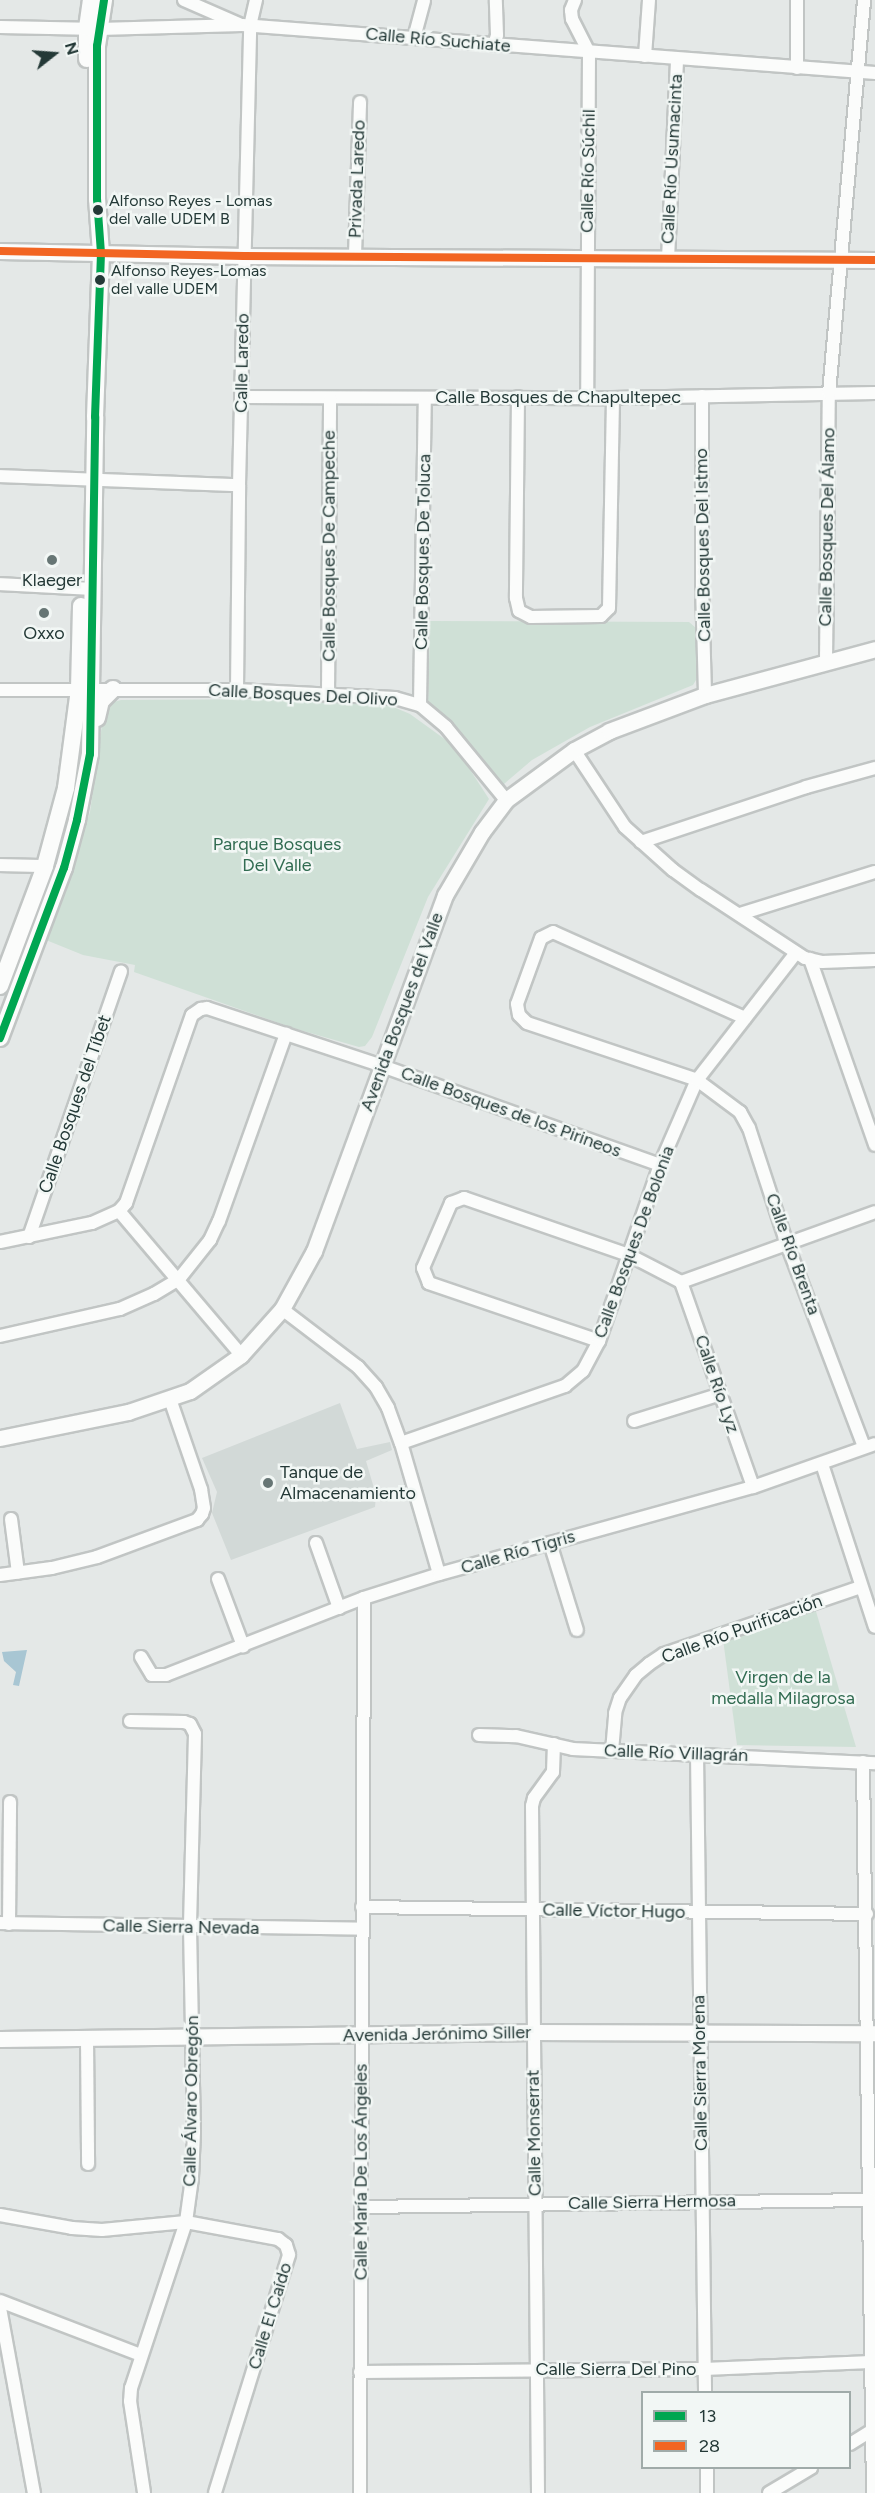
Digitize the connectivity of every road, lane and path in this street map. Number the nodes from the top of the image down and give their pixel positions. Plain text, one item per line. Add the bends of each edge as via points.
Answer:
1 (91, 0) edge
2 (104, 0) edge
3 (184, 0) edge
4 (256, 0) edge
5 (424, 0) edge
6 (496, 0) edge
7 (575, 0) edge
8 (649, 0) edge
9 (797, 0) edge
10 (864, 0) edge
11 (246, 26) junction
12 (0, 27) edge
13 (93, 29) junction
14 (414, 38) junction
15 (494, 45) junction
16 (589, 53) junction
17 (645, 56) junction
18 (677, 59) junction
19 (796, 68) junction
20 (858, 72) junction
21 (875, 73) edge
22 (360, 102) dead end
23 (0, 250) edge
24 (95, 253) junction
25 (354, 255) junction
26 (244, 256) junction
27 (587, 257) junction
28 (668, 259) junction
29 (842, 259) junction
30 (875, 260) edge
31 (830, 393) junction
32 (875, 393) edge
33 (702, 396) junction
34 (241, 397) junction
35 (587, 397) junction
36 (425, 398) junction
37 (518, 398) junction
38 (614, 398) junction
39 (330, 399) junction
40 (0, 476) edge
41 (89, 479) junction
42 (239, 485) junction
43 (0, 584) edge
44 (87, 588) junction
45 (875, 649) edge
46 (826, 661) junction
47 (86, 689) junction
48 (113, 689) junction
49 (0, 690) edge
50 (237, 690) junction
51 (328, 694) junction
52 (705, 695) junction
53 (420, 705) junction
54 (574, 750) junction
55 (90, 754) junction
56 (875, 768) edge
57 (506, 800) junction
58 (641, 842) junction
59 (0, 865) edge
60 (45, 866) junction
61 (875, 872) edge
62 (740, 914) junction
63 (796, 953) junction
64 (810, 959) junction
65 (875, 960) edge
66 (121, 971) dead end
67 (0, 986) edge
68 (744, 1018) junction
69 (286, 1034) junction
70 (0, 1038) edge
71 (382, 1066) junction
72 (697, 1080) junction
73 (875, 1144) edge
74 (660, 1165) junction
75 (119, 1211) junction
76 (875, 1212) edge
77 (29, 1237) junction
78 (0, 1242) edge
79 (788, 1244) junction
80 (629, 1255) junction
81 (179, 1279) junction
82 (681, 1282) junction
83 (282, 1309) junction
84 (0, 1336) edge
85 (599, 1341) junction
86 (241, 1355) junction
87 (720, 1394) junction
88 (170, 1400) junction
89 (634, 1421) dead end
90 (0, 1438) edge
91 (401, 1443) junction
92 (870, 1446) edge
93 (822, 1464) junction
94 (753, 1487) junction
95 (11, 1519) dead end
96 (316, 1543) dead end
97 (550, 1543) junction
98 (18, 1573) junction
99 (439, 1574) junction
100 (0, 1575) edge
101 (218, 1579) dead end
102 (861, 1587) junction
103 (364, 1598) junction
104 (339, 1608) junction
105 (875, 1628) edge
106 (578, 1630) dead end
107 (243, 1646) junction
108 (141, 1657) dead end
109 (130, 1721) dead end
110 (479, 1735) dead end
111 (554, 1744) junction
112 (612, 1751) junction
113 (697, 1753) junction
114 (869, 1762) edge
115 (10, 1802) dead end
116 (362, 1907) junction
117 (531, 1909) junction
118 (698, 1913) junction
119 (867, 1914) junction
120 (5, 1923) edge
121 (190, 1927) junction
122 (362, 1929) junction
123 (533, 2032) junction
124 (699, 2033) junction
125 (871, 2033) edge
126 (361, 2035) junction
127 (193, 2036) junction
128 (0, 2038) edge
129 (87, 2038) junction
130 (88, 2164) dead end
131 (702, 2200) junction
132 (870, 2200) junction
133 (535, 2204) junction
134 (362, 2207) junction
135 (0, 2215) edge
136 (186, 2222) junction
137 (0, 2301) edge
138 (0, 2308) edge
139 (141, 2355) junction
140 (871, 2362) junction
141 (537, 2369) junction
142 (704, 2369) junction
143 (360, 2372) junction
144 (705, 2391) edge
145 (872, 2430) junction
146 (851, 2443) edge
147 (707, 2469) edge
148 (809, 2469) edge
149 (34, 2493) edge
150 (144, 2493) edge
151 (215, 2493) edge
152 (360, 2493) edge
153 (538, 2493) edge
154 (707, 2493) edge
155 (770, 2493) edge
156 (873, 2493) edge

1 - 13 main road
2 - 13 main road
3 - 11 street
4 - 11 street, Calle Laredo
5 - 14 street
6 - 15 street
7 - 16 street via 572,20
8 - 17 street
9 - 19 street
10 - 20 street, Calle Bosques Del Álamo
11 - 13 street, Calle Río Suchiate
11 - 14 street, Calle Río Suchiate
11 - 26 street, Calle Laredo
12 - 13 street, Calle Río Suchiate
13 - 24 main road
14 - 15 street, Calle Río Suchiate
15 - 16 street, Calle Río Suchiate
16 - 17 street, Calle Río Suchiate
16 - 27 street, Calle Río Súchil
17 - 18 street, Calle Río Suchiate
18 - 19 street, Calle Río Suchiate
18 - 28 street, Calle Río Usumacinta
19 - 20 street, Calle Río Suchiate
20 - 21 street, Calle Río Suchiate
20 - 29 street, Calle Bosques Del Álamo
22 - 25 street, Privada Laredo
23 - 24 street
24 - 26 street
24 - 41 main road
25 - 26 street
25 - 27 street
26 - 34 street, Calle Laredo
27 - 28 street
27 - 35 street, Calle Río Súchil
28 - 29 street
29 - 30 street
29 - 31 street, Calle Bosques Del Álamo
31 - 32 street, Calle Bosques de Chapultepec
31 - 33 street, Calle Bosques de Chapultepec
31 - 46 street, Calle Bosques Del Álamo
33 - 38 street, Calle Bosques de Chapultepec
33 - 52 street, Calle Bosques Del Istmo
34 - 39 street, Calle Bosques de Chapultepec
34 - 42 street, Calle Laredo
35 - 37 street, Calle Bosques de Chapultepec
35 - 38 street, Calle Bosques de Chapultepec
36 - 37 street, Calle Bosques de Chapultepec
36 - 39 street, Calle Bosques de Chapultepec
36 - 53 street, Calle Bosques De Toluca
37 - 38 street via 516,598 521,613 531,617 601,616 608,612
39 - 51 street, Calle Bosques De Campeche
40 - 41 street
41 - 42 street
41 - 44 main road
42 - 50 street, Calle Laredo
43 - 44 street
44 - 47 main road
45 - 46 street, Avenida Bosques del Valle
46 - 52 street, Avenida Bosques del Valle
47 - 48 street, Calle Bosques Del Olivo
47 - 49 street, Calle Bosques Del Olivo
47 - 55 main road
47 - 60 main road via 66,789
48 - 50 street, Calle Bosques Del Olivo
48 - 55 main road via 101,701
50 - 51 street, Calle Bosques Del Olivo
51 - 53 street, Calle Bosques Del Olivo via 395,698
52 - 54 street, Avenida Bosques del Valle via 609,731
53 - 57 street, Calle Bosques Del Olivo via 446,727
54 - 57 street, Avenida Bosques del Valle
54 - 58 street via 625,827
55 - 70 main road via 64,868
56 - 58 street
57 - 71 street, Avenida Bosques del Valle via 445,895
58 - 62 street via 701,890
59 - 60 street
60 - 67 main road
61 - 62 street
62 - 63 street
63 - 64 street
63 - 68 street, Calle Bosques De Bolonia
64 - 65 street
64 - 73 street
66 - 77 street, Calle Bosques del Tíbet
68 - 72 street, Calle Bosques De Bolonia
68 - 72 street, Calle Río Brenta via 558,933 541,938 517,1004 523,1020
69 - 71 street, Calle Bosques de los Pirineos
69 - 75 street, Calle Bosques de los Pirineos via 207,1008 192,1015 130,1196
69 - 81 street via 219,1221 210,1240
71 - 74 street, Calle Bosques de los Pirineos
71 - 83 street, Avenida Bosques del Valle via 314,1251
72 - 74 street, Calle Bosques De Bolonia
72 - 79 street, Calle Río Brenta via 745,1120
74 - 80 street, Calle Bosques De Bolonia
75 - 77 street via 92,1223
75 - 81 street
76 - 79 street
77 - 78 street
79 - 82 street
79 - 92 street, Calle Río Brenta
80 - 82 street
80 - 85 street, Calle Bosques De Bolonia
80 - 85 street via 459,1198 449,1207 423,1268 432,1285
81 - 84 street via 120,1309
81 - 86 street
82 - 87 street, Calle Río Lyz
83 - 86 street, Avenida Bosques del Valle
83 - 91 street via 334,1347 376,1387
85 - 91 street, Calle Bosques De Bolonia via 583,1371 565,1386
86 - 88 street, Avenida Bosques del Valle via 209,1380
87 - 89 street
87 - 94 street, Calle Río Lyz
88 - 90 street, Avenida Bosques del Valle
88 - 98 street via 204,1499 197,1520 97,1557
91 - 99 street
92 - 93 street, Calle Río Tigris
93 - 94 street, Calle Río Tigris
93 - 102 street
94 - 97 street, Calle Río Tigris
95 - 98 street
96 - 104 street
97 - 99 street, Calle Río Tigris
97 - 106 street
98 - 100 street
99 - 103 street, Calle Río Tigris
101 - 107 street
102 - 105 street
102 - 112 street, Calle Río Purificación via 664,1654 636,1675 620,1698
103 - 104 street, Calle Río Tigris
103 - 116 street, Calle María De Los Ángeles
104 - 107 street, Calle Río Tigris
107 - 108 street, Calle Río Tigris via 166,1676 152,1675
109 - 121 street, Calle Álvaro Obregón via 184,1722 190,1724 195,1734
110 - 111 street, Calle Río Villagrán via 516,1736
111 - 112 street, Calle Río Villagrán
111 - 117 street, Calle Monserrat via 552,1772 532,1803
112 - 113 street, Calle Río Villagrán
113 - 114 street, Calle Río Villagrán
113 - 118 street, Calle Sierra Morena
114 - 119 street
115 - 120 street
116 - 117 street, Calle Víctor Hugo
116 - 122 street, Calle María De Los Ángeles
117 - 118 street, Calle Víctor Hugo
117 - 123 street, Calle Monserrat
118 - 119 street, Calle Víctor Hugo
118 - 124 street, Calle Sierra Morena
119 - 125 street
120 - 121 street, Calle Sierra Nevada
121 - 122 street, Calle Sierra Nevada
121 - 127 street, Calle Álvaro Obregón
122 - 126 street, Calle María De Los Ángeles
123 - 124 street, Avenida Jerónimo Siller
123 - 126 street, Avenida Jerónimo Siller
123 - 133 street, Calle Monserrat
124 - 125 street, Avenida Jerónimo Siller
124 - 131 street, Calle Sierra Morena
125 - 132 street
126 - 127 street, Avenida Jerónimo Siller
126 - 134 street, Calle María De Los Ángeles
127 - 129 street, Avenida Jerónimo Siller
127 - 136 street, Calle Álvaro Obregón via 194,2132
128 - 129 street, Avenida Jerónimo Siller
129 - 130 street
131 - 132 street, Calle Sierra Hermosa
131 - 133 street, Calle Sierra Hermosa
131 - 142 street, Calle Sierra Morena
132 - 140 street
133 - 134 street, Calle Sierra Hermosa
133 - 141 street, Calle Monserrat
134 - 143 street, Calle María De Los Ángeles
135 - 136 street, Calle El Caído via 102,2230
136 - 139 street, Calle Álvaro Obregón
136 - 151 street, Calle El Caído via 278,2239 289,2250
137 - 139 street
138 - 149 street
139 - 150 street, Calle Álvaro Obregón via 130,2401
140 - 142 street, Calle Sierra Del Pino
140 - 145 street
141 - 142 street, Calle Sierra Del Pino
141 - 143 street, Calle Sierra Del Pino
141 - 153 street, Calle Monserrat
142 - 144 street, Calle Sierra Morena
143 - 152 street, Calle María De Los Ángeles
145 - 146 street
145 - 156 street
147 - 154 street
148 - 155 street

